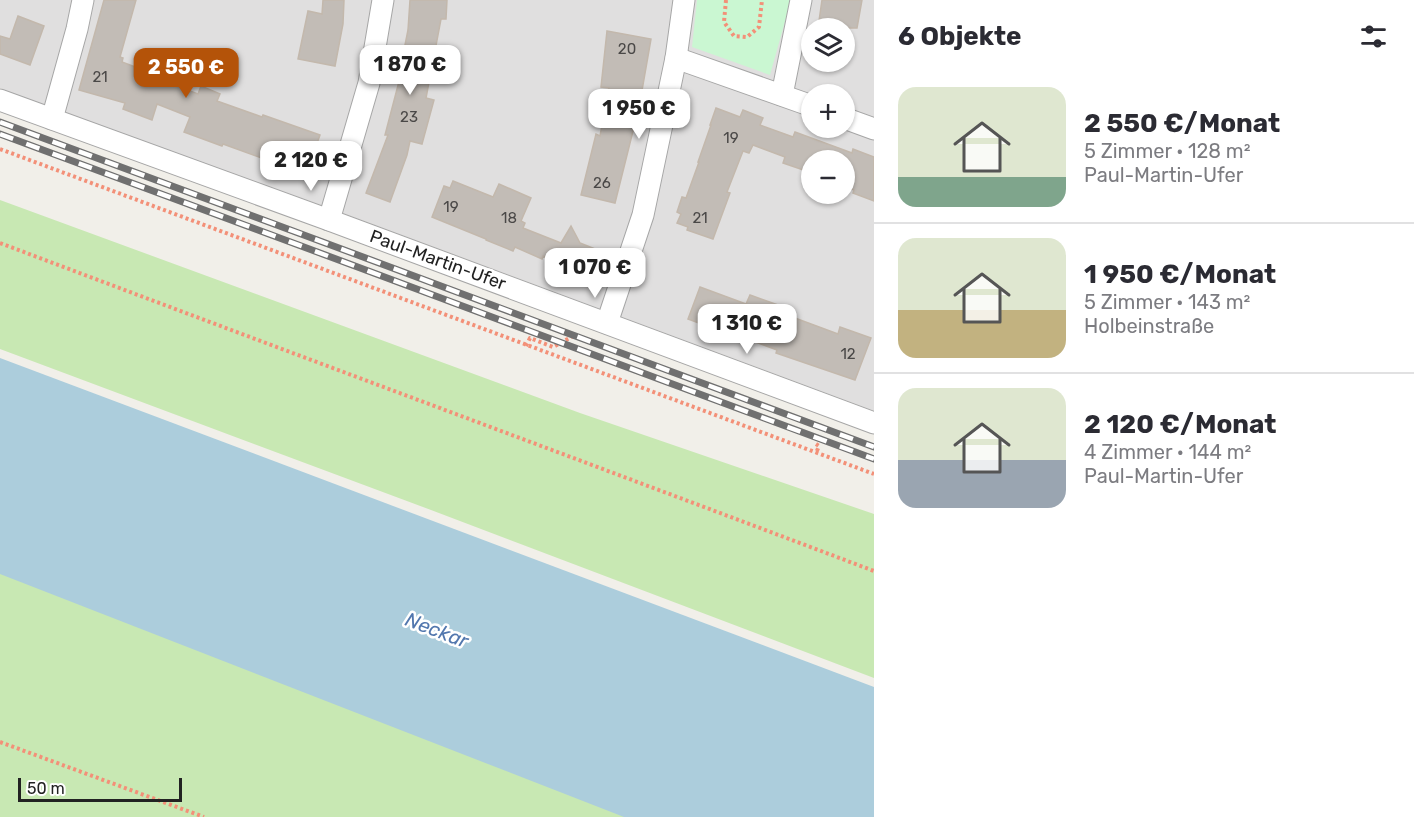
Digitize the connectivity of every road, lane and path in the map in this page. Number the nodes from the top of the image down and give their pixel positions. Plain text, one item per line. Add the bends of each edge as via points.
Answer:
1 (83, 0) edge
2 (383, 0) edge
3 (684, 0) edge
4 (726, 0) edge
5 (762, 0) edge
6 (801, 0) edge
7 (676, 58) junction
8 (782, 96) junction
9 (0, 99) edge
10 (801, 102) edge
11 (52, 119) junction
12 (855, 122) edge
13 (874, 129) edge
14 (0, 149) edge
15 (329, 220) junction
16 (0, 243) edge
17 (607, 323) junction
18 (526, 346) junction
19 (553, 347) dead end
20 (874, 423) edge
21 (816, 444) dead end
22 (816, 453) junction
23 (874, 474) edge
24 (874, 571) edge
25 (0, 742) edge
26 (204, 817) edge

1 - 11 street
2 - 15 street via 369,83
3 - 7 street
4 - 5 path via 724,22 734,36 747,37 759,27
6 - 8 street
7 - 8 street
7 - 17 street via 643,215
8 - 10 street
9 - 11 street, Paul-Martin-Ufer
11 - 15 street, Paul-Martin-Ufer
12 - 13 street
14 - 18 path
15 - 17 street, Paul-Martin-Ufer
16 - 24 path
17 - 20 street, Paul-Martin-Ufer
18 - 19 path via 530,338
18 - 22 path
21 - 22 path
22 - 23 path
25 - 26 path

